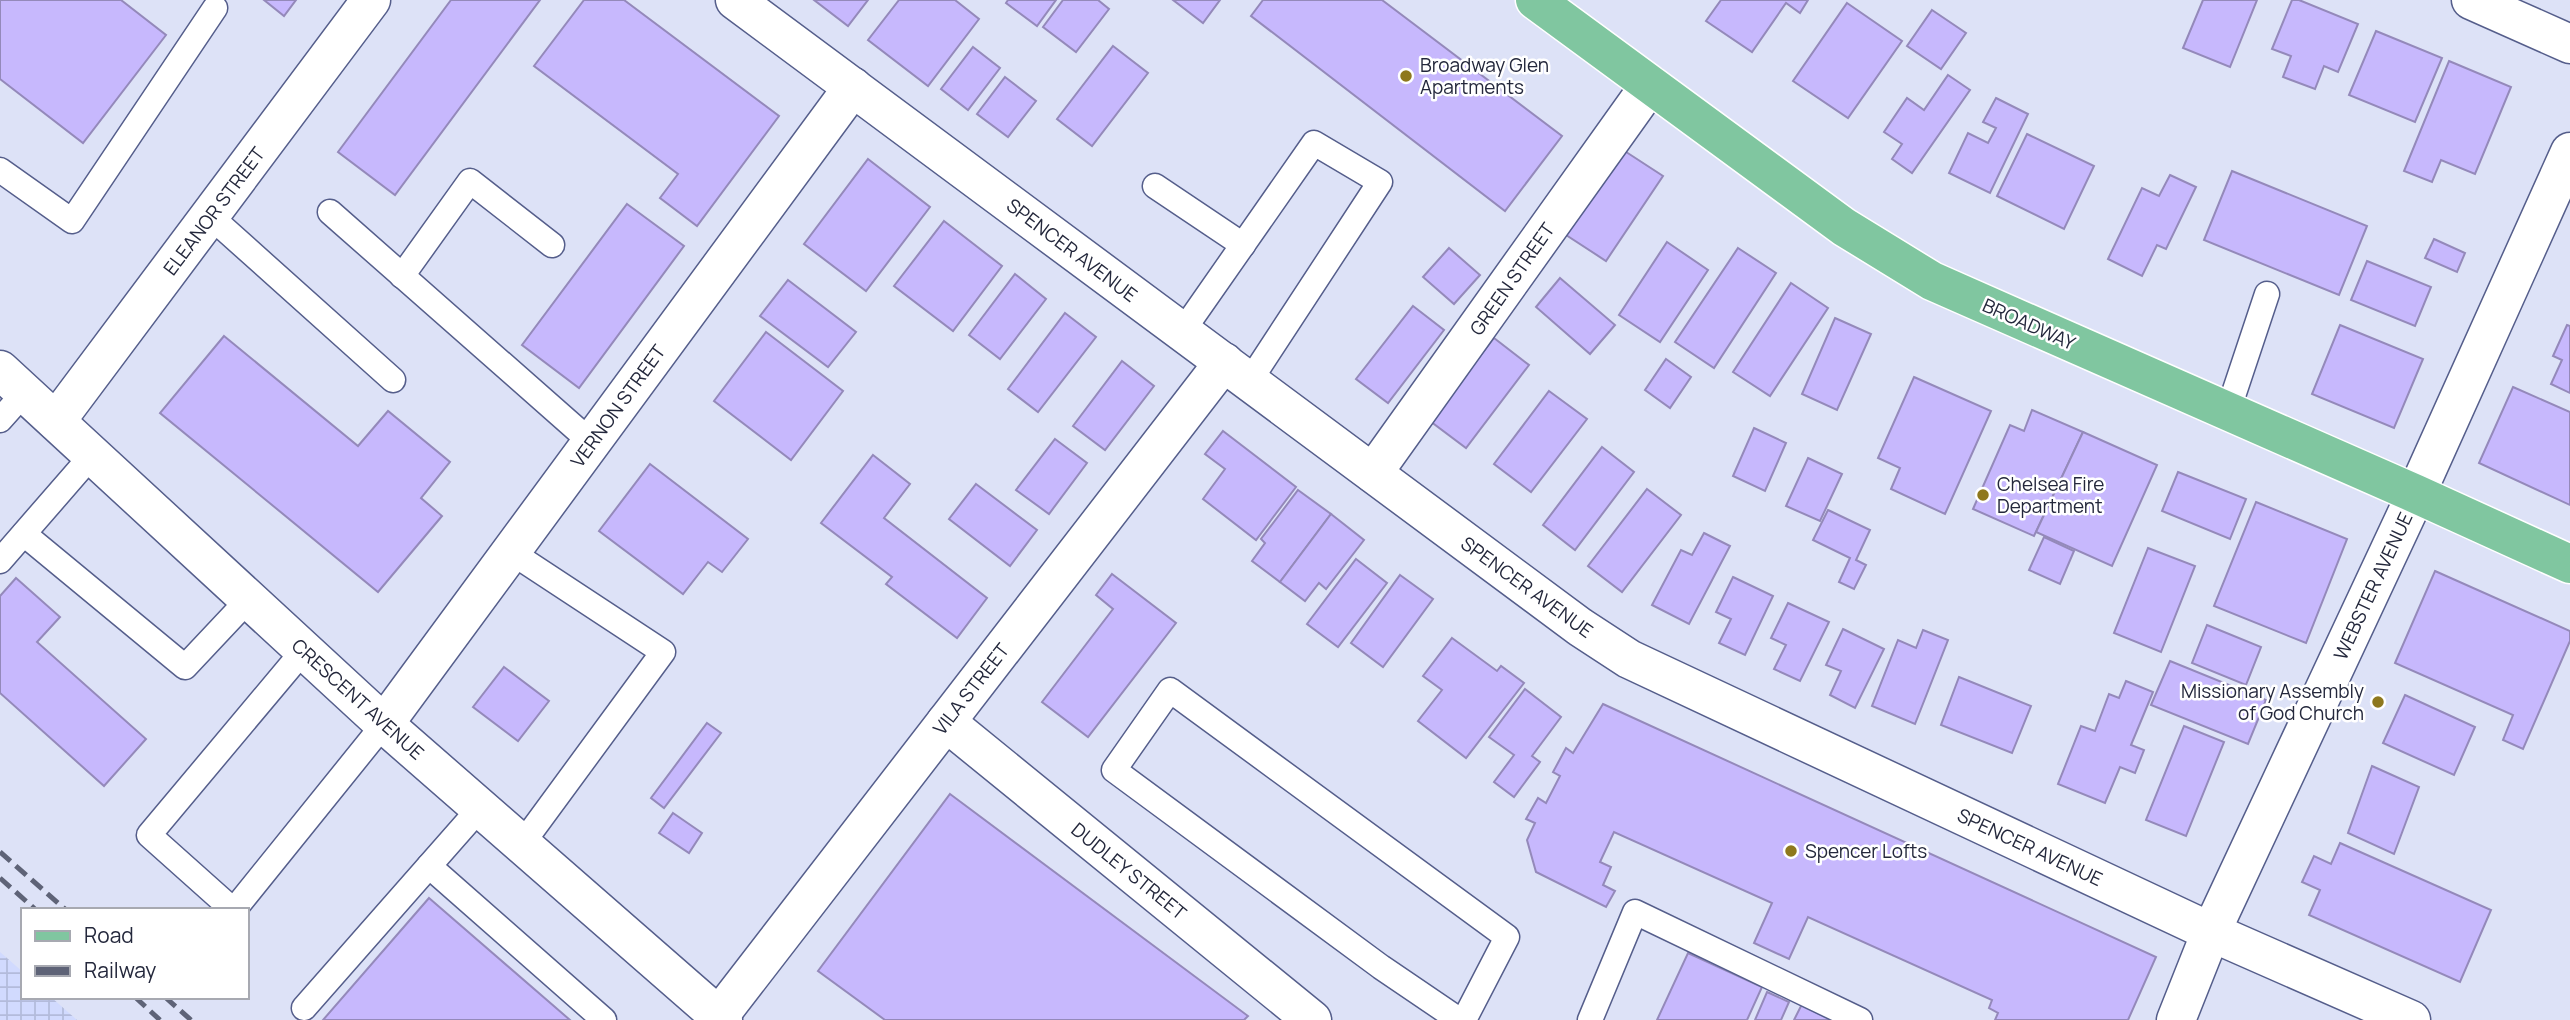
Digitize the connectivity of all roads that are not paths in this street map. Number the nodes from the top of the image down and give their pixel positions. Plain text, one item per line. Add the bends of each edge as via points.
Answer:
1 (371, 0) edge
2 (735, 0) edge
3 (1535, 0) edge
4 (2471, 0) edge
5 (215, 8) dead end
6 (2570, 44) edge
7 (1650, 85) junction
8 (853, 87) junction
9 (2570, 152) edge
10 (0, 170) edge
11 (1155, 186) dead end
12 (330, 212) dead end
13 (210, 216) junction
14 (552, 245) dead end
15 (1244, 245) junction
16 (402, 276) junction
17 (2267, 294) dead end
18 (1182, 332) junction
19 (1237, 372) junction
20 (393, 380) dead end
21 (8, 394) edge
22 (2228, 411) junction
23 (56, 421) junction
24 (591, 442) junction
25 (93, 454) junction
26 (1373, 473) junction
27 (2416, 494) junction
28 (24, 534) junction
29 (511, 552) junction
30 (0, 561) edge
31 (2570, 564) edge
32 (249, 599) junction
33 (304, 650) junction
34 (946, 722) junction
35 (384, 724) junction
36 (480, 808) junction
37 (522, 844) junction
38 (429, 866) junction
39 (232, 908) edge
40 (236, 908) edge
41 (2211, 932) junction
42 (304, 1008) dead end
43 (721, 1018) edge
44 (604, 1020) edge
45 (1312, 1020) edge
46 (1461, 1020) edge
47 (1590, 1020) edge
48 (1860, 1020) edge
49 (2176, 1020) edge
50 (2411, 1020) edge

1 - 13 street, ELEANOR STREET
2 - 8 street, SPENCER AVENUE
3 - 7 main road, BROADWAY
4 - 6 street
5 - 10 lane via 72,221
7 - 22 main road, BROADWAY via 1902,265
7 - 26 street, GREEN STREET
8 - 18 street, SPENCER AVENUE
8 - 24 street, VERNON STREET
9 - 27 street, WEBSTER AVENUE
11 - 15 lane
12 - 16 lane
13 - 20 lane
13 - 23 street, ELEANOR STREET
14 - 16 lane via 470,181
15 - 18 lane
15 - 19 lane via 1314,144 1380,182
16 - 24 lane
17 - 22 lane
18 - 19 street, SPENCER AVENUE
19 - 26 street, SPENCER AVENUE
19 - 34 street, VILA STREET
21 - 23 street, CRESCENT AVENUE
22 - 27 main road, BROADWAY
23 - 25 street, CRESCENT AVENUE
24 - 29 street, VERNON STREET
25 - 28 lane
25 - 32 street, CRESCENT AVENUE
26 - 41 street, SPENCER AVENUE via 1629,659
27 - 31 main road, BROADWAY
27 - 41 street, WEBSTER AVENUE
28 - 30 lane
28 - 32 lane via 185,667
29 - 35 street, VERNON STREET
29 - 37 lane via 663,652
32 - 33 street, CRESCENT AVENUE
33 - 35 street, CRESCENT AVENUE
33 - 39 lane via 149,835
34 - 43 street, VILA STREET
34 - 45 street, DUDLEY STREET
35 - 36 street, CRESCENT AVENUE
35 - 40 lane
36 - 37 street, CRESCENT AVENUE
36 - 38 lane
37 - 43 street, CRESCENT AVENUE
38 - 42 lane
38 - 44 lane
41 - 49 street, WEBSTER AVENUE
41 - 50 street, SPENCER AVENUE
46 - 46 lane via 1507,937 1170,690 1114,770 1381,967
47 - 48 lane via 1635,912

